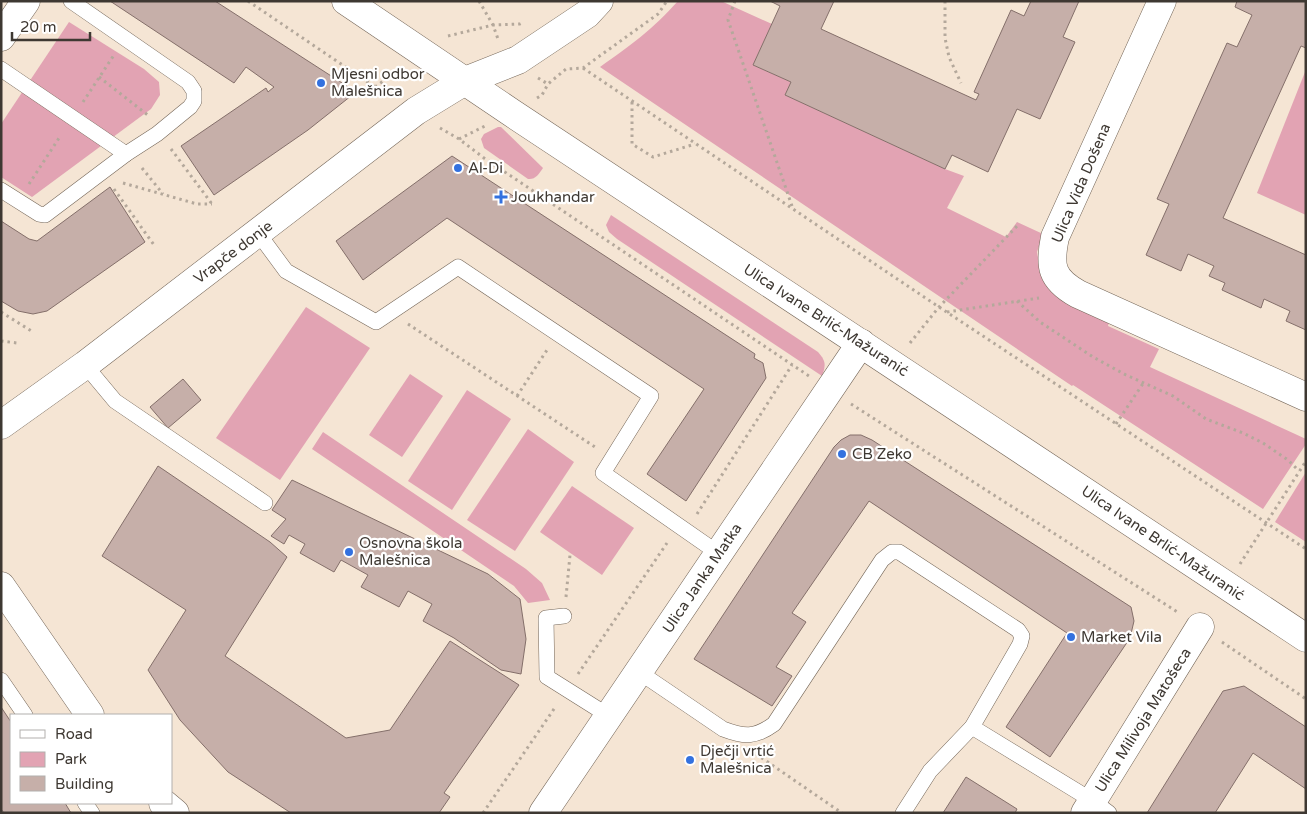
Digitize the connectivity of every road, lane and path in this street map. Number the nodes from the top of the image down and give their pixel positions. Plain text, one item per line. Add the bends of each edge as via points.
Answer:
1 (26, 1) edge
2 (71, 1) edge
3 (248, 1) edge
4 (346, 1) edge
5 (479, 1) edge
6 (667, 1) edge
7 (735, 1) edge
8 (945, 1) edge
9 (1162, 1) edge
10 (587, 5) edge
11 (528, 19) dead end
12 (492, 25) junction
13 (1, 37) edge
14 (446, 37) dead end
15 (125, 39) junction
16 (501, 46) dead end
17 (401, 67) dead end
18 (583, 68) junction
19 (1, 69) edge
20 (100, 77) junction
21 (537, 78) dead end
22 (465, 81) junction
23 (961, 83) dead end
24 (548, 84) junction
25 (375, 87) junction
26 (542, 94) dead end
27 (392, 96) dead end
28 (632, 101) junction
29 (78, 108) dead end
30 (152, 118) dead end
31 (489, 124) dead end
32 (439, 127) dead end
33 (62, 134) dead end
34 (459, 139) junction
35 (168, 144) dead end
36 (695, 144) junction
37 (126, 154) junction
38 (121, 182) dead end
39 (109, 183) dead end
40 (25, 189) dead end
41 (1, 190) edge
42 (163, 194) junction
43 (793, 210) junction
44 (1018, 224) dead end
45 (258, 233) junction
46 (154, 245) dead end
47 (1041, 298) dead end
48 (1017, 301) junction
49 (939, 307) junction
50 (1, 312) edge
51 (391, 312) junction
52 (946, 312) junction
53 (33, 332) dead end
54 (558, 334) junction
55 (1, 341) edge
56 (18, 343) dead end
57 (861, 343) junction
58 (905, 350) dead end
59 (792, 364) junction
60 (86, 365) junction
61 (811, 378) dead end
62 (1144, 382) junction
63 (517, 396) junction
64 (1306, 397) edge
65 (848, 402) dead end
66 (1116, 424) junction
67 (1, 426) edge
68 (612, 458) junction
69 (1306, 461) edge
70 (1299, 471) junction
71 (265, 503) dead end
72 (1266, 524) junction
73 (683, 528) junction
74 (1306, 549) edge
75 (718, 553) junction
76 (570, 556) dead end
77 (1236, 569) dead end
78 (1, 586) edge
79 (564, 616) joint
80 (1200, 627) junction
81 (1306, 638) edge
82 (639, 672) junction
83 (1, 680) edge
84 (567, 689) junction
85 (1306, 699) edge
86 (24, 714) edge
87 (89, 714) edge
88 (609, 716) junction
89 (972, 727) junction
90 (738, 734) junction
91 (164, 804) edge
92 (1096, 809) edge
93 (175, 813) edge
94 (483, 813) edge
95 (543, 813) edge
96 (842, 813) edge
97 (903, 813) edge

1 - 13 street
2 - 15 lane
3 - 25 path
4 - 22 street, Ulica Ivane Brlić-Mažuranić
5 - 12 path
6 - 18 path via 658,14
7 - 43 path via 728,20
8 - 23 path via 945,38 949,57
9 - 64 street, Ulica Vida Došena via 1055,237 1054,274 1078,294
10 - 22 street, Vrapče donje via 518,60
11 - 12 path via 520,24
12 - 14 path
12 - 16 path
15 - 20 path
15 - 37 lane via 188,82 194,91 190,107
17 - 25 path
18 - 24 path via 566,69
18 - 28 path
19 - 37 lane
20 - 29 path
20 - 30 path
21 - 24 path
22 - 45 street, Vrapče donje via 416,111
22 - 57 street, Ulica Ivane Brlić-Mažuranić
24 - 26 path
25 - 27 path
28 - 36 path
28 - 36 path via 632,144 653,157
31 - 34 path
32 - 34 path
33 - 40 path
34 - 59 path
35 - 42 path via 212,204 197,204
36 - 43 path
37 - 41 lane via 45,215
37 - 42 path via 138,162
38 - 42 path
39 - 46 path
43 - 49 path
44 - 49 path
45 - 51 lane via 286,271 376,322
45 - 60 street, Vrapče donje
47 - 48 path
48 - 52 path
48 - 62 path via 1060,336 1093,357
49 - 52 path
49 - 58 path
50 - 53 path
51 - 54 lane via 458,267
51 - 63 path
52 - 66 path
54 - 63 path
54 - 68 lane via 651,396
55 - 56 path
57 - 75 street, Ulica Janka Matka
57 - 81 street, Ulica Ivane Brlić-Mažuranić
59 - 61 path
59 - 73 path
60 - 67 street, Vrapče donje
60 - 71 lane via 115,401
62 - 66 path
62 - 70 path via 1173,396 1206,419 1263,443
63 - 68 path
65 - 80 path
66 - 72 path
68 - 73 lane via 603,473
69 - 70 path
70 - 72 path
72 - 74 path
72 - 77 path
73 - 75 lane
73 - 84 path
75 - 82 street, Ulica Janka Matka
76 - 79 path
78 - 87 street
79 - 84 lane via 546,618 547,677
80 - 85 path
80 - 92 street, Ulica Milivoja Matošeca
82 - 88 street, Ulica Janka Matka
82 - 90 lane via 723,729
83 - 86 lane
84 - 88 lane
84 - 94 path
88 - 95 street, Ulica Janka Matka
89 - 90 lane via 1022,636 1018,630 899,552 892,552 882,560 774,724 763,733
89 - 92 lane
89 - 97 lane via 930,771
90 - 96 path via 750,751
91 - 93 street

